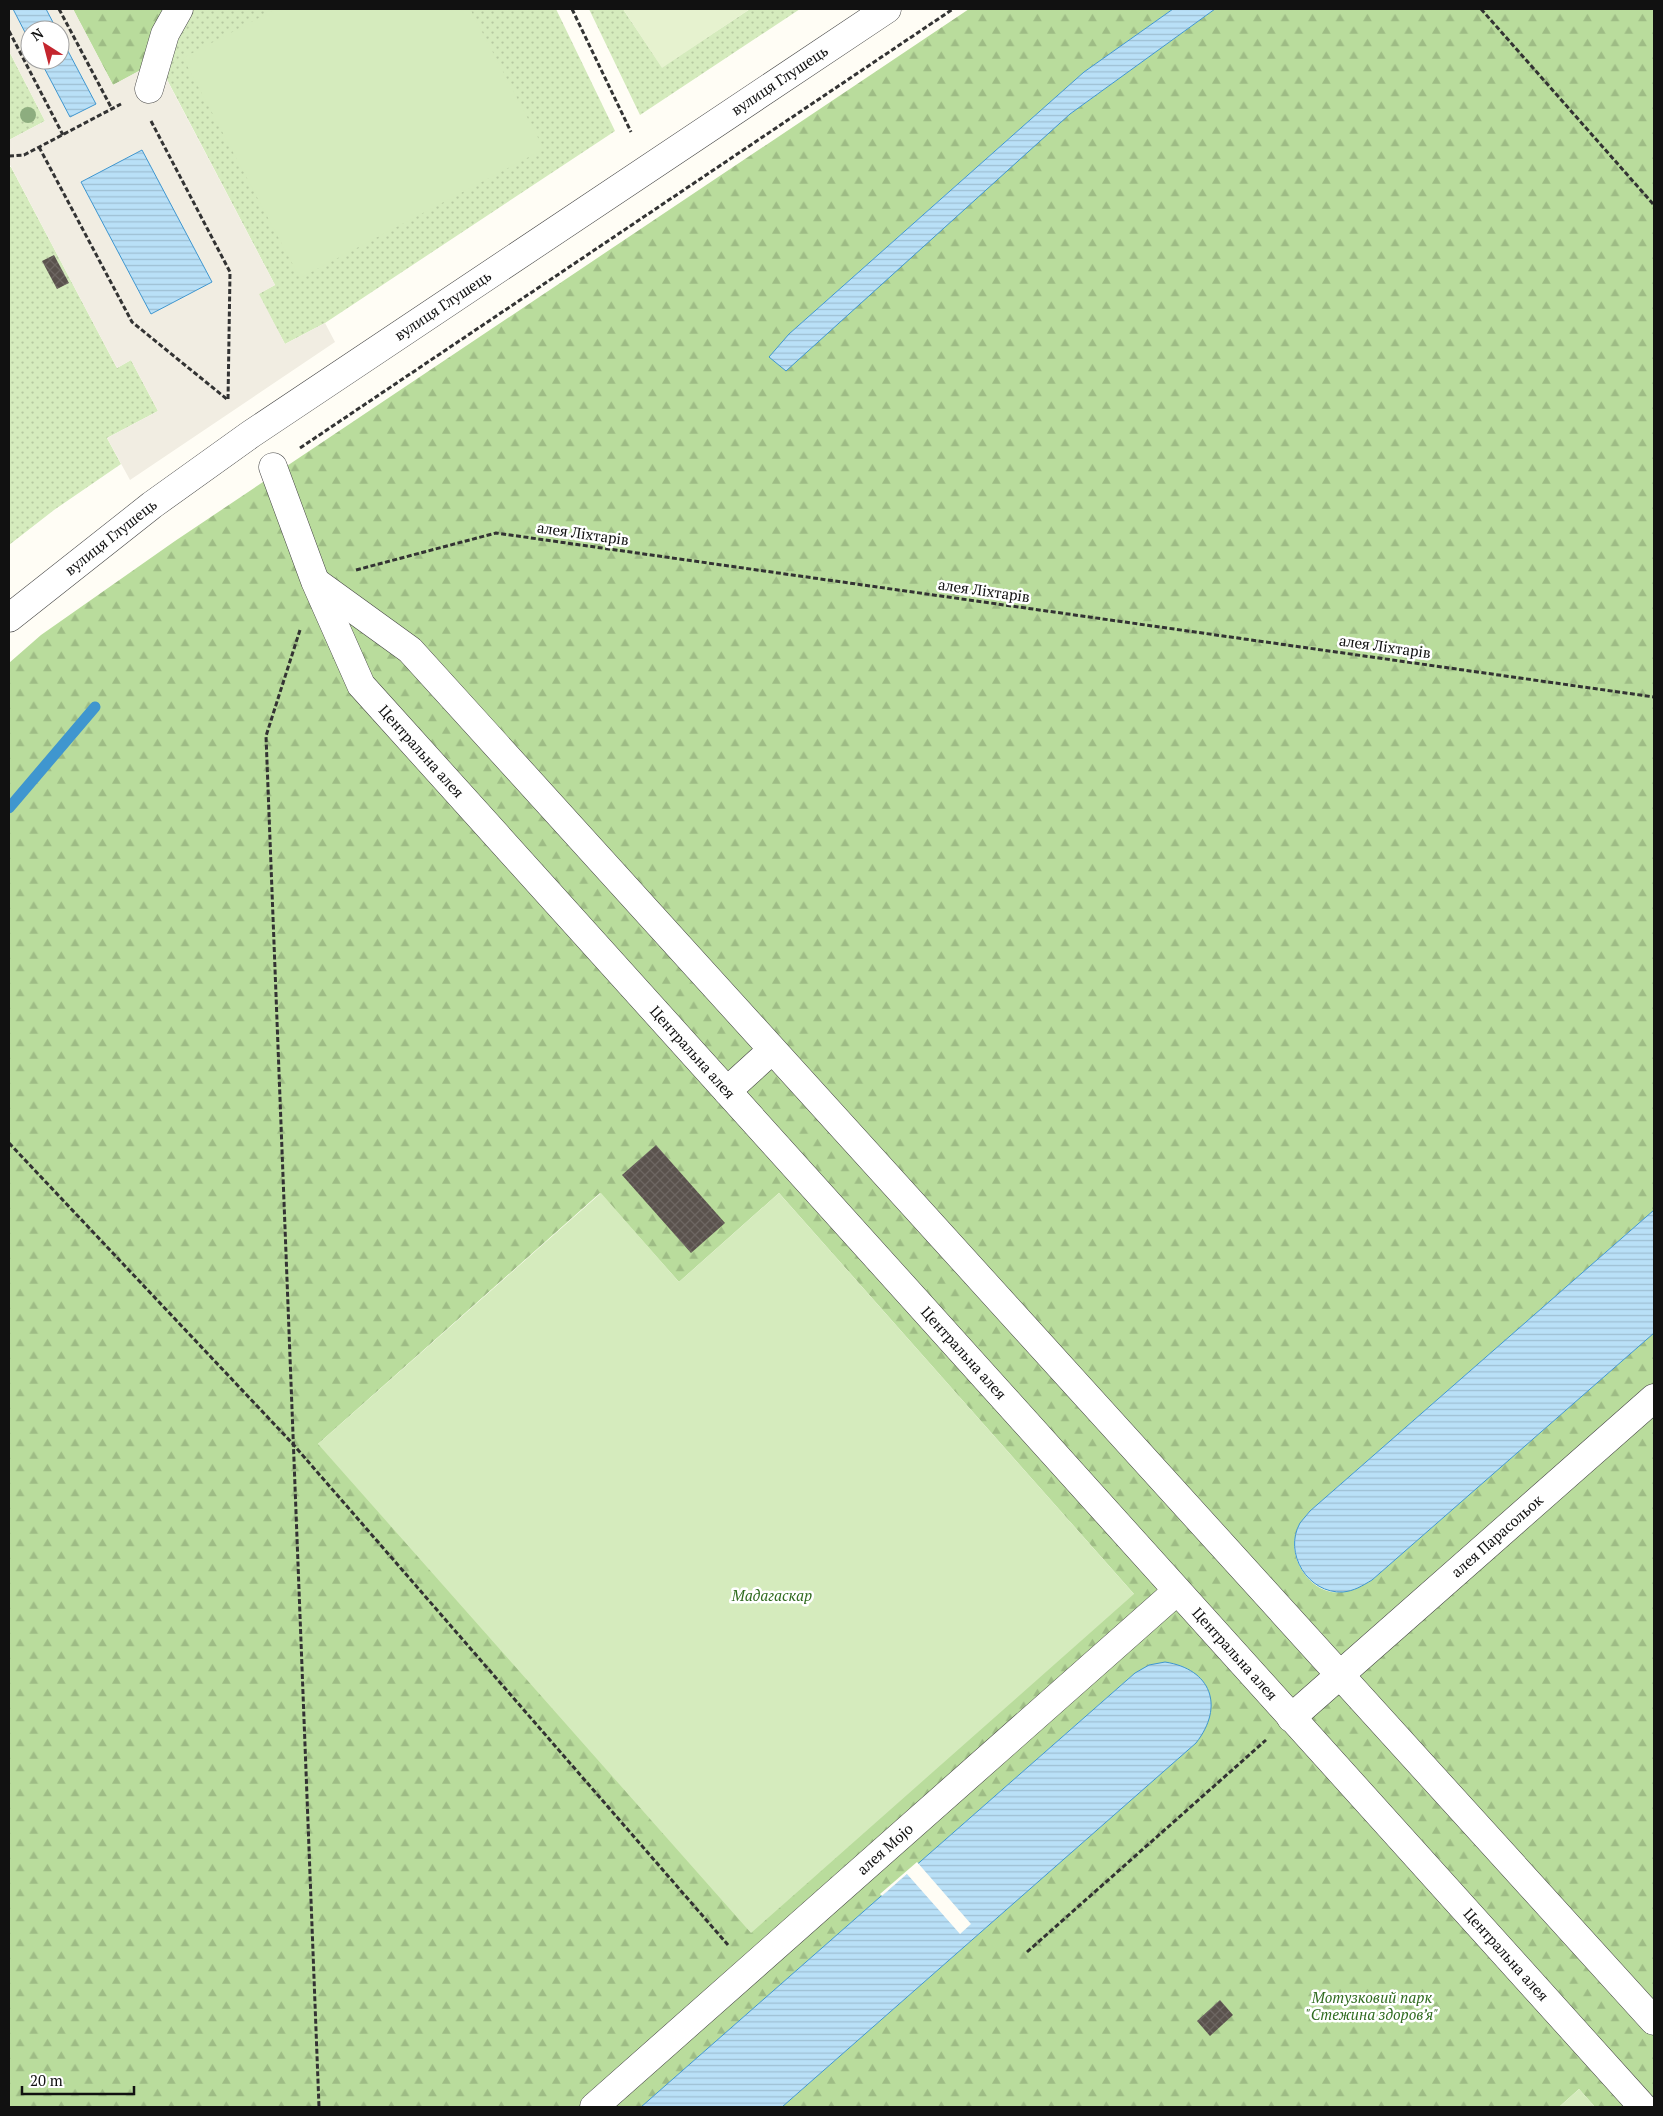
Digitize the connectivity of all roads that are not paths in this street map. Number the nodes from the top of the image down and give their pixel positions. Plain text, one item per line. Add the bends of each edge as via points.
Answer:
1 (178, 9) edge
2 (887, 9) edge
3 (143, 92) road end
4 (273, 466) road end
5 (315, 581) junction
6 (9, 618) edge
7 (772, 1050) junction
8 (726, 1092) junction
9 (1654, 1398) edge
10 (1177, 1591) junction
11 (1340, 1675) junction
12 (1291, 1718) junction
13 (1654, 2021) edge
14 (594, 2107) edge
15 (1643, 2107) edge

1 - 3 street
2 - 6 street, вулиця Глушець via 251,434 152,505
4 - 5 street, Центральна алея
5 - 7 street via 410,650
5 - 8 street, Центральна алея via 360,685
7 - 8 street
7 - 11 street
8 - 10 street, Центральна алея
9 - 11 street, алея Парасольок
10 - 12 street, Центральна алея
10 - 14 street, алея Mojo
11 - 12 street, алея Парасольок
11 - 13 street
12 - 15 street, Центральна алея

